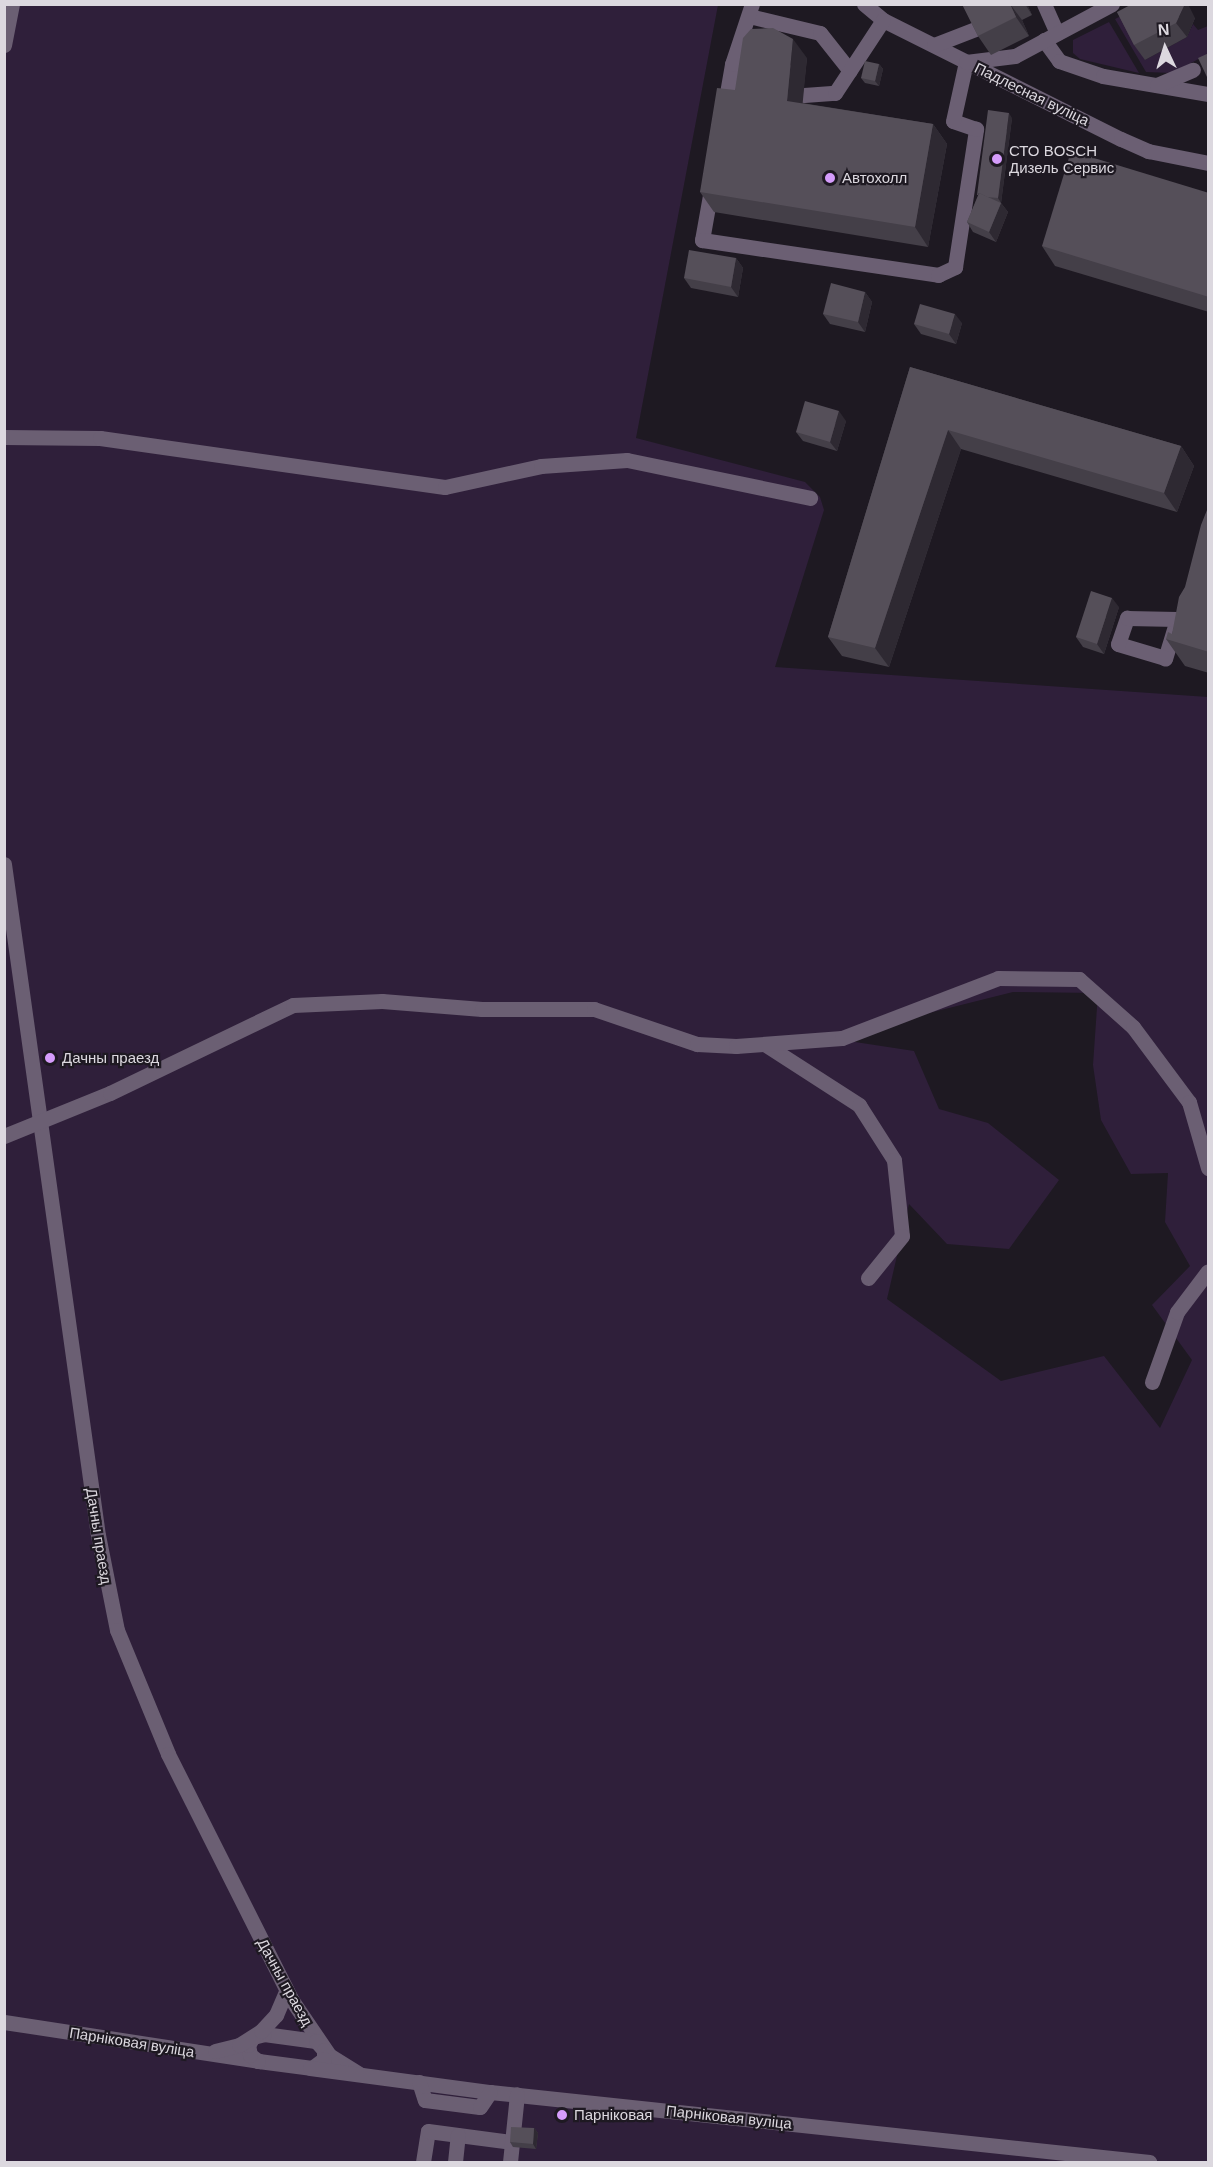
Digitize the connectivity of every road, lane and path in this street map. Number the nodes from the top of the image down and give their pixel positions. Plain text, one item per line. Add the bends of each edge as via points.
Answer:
1 (12, 4) edge
2 (864, 4) edge
3 (1044, 4) edge
4 (1112, 4) edge
5 (750, 10) edge
6 (883, 20) junction
7 (978, 28) edge
8 (1051, 36) junction
9 (4, 45) edge
10 (934, 45) junction
11 (966, 62) junction
12 (850, 70) junction
13 (1193, 70) dead end
14 (1157, 85) junction
15 (1209, 94) edge
16 (804, 95) dead end
17 (722, 123) edge
18 (1209, 163) edge
19 (714, 170) edge
20 (4, 437) edge
21 (810, 498) dead end
22 (4, 864) edge
23 (766, 1045) junction
24 (40, 1120) junction
25 (4, 1136) edge
26 (1209, 1168) edge
27 (1209, 1271) edge
28 (868, 1278) dead end
29 (1152, 1382) dead end
30 (286, 1991) junction
31 (4, 2022) edge
32 (253, 2037) junction
33 (322, 2045) junction
34 (203, 2054) junction
35 (260, 2061) junction
36 (310, 2068) junction
37 (359, 2074) junction
38 (517, 2094) junction
39 (458, 2135) junction
40 (512, 2142) junction
41 (423, 2163) edge
42 (454, 2163) edge
43 (510, 2163) edge
44 (1149, 2163) edge

1 - 9 street
2 - 6 street, Падлесная вуліца
3 - 8 street
4 - 8 street
5 - 12 street via 820,33
5 - 17 street via 732,64
6 - 10 street, Падлесная вуліца
6 - 12 street
7 - 10 street
8 - 11 street via 1015,56
8 - 14 street via 1059,61 1103,76
10 - 11 street, Падлесная вуліца
11 - 18 street, Падлесная вуліца via 1148,151
11 - 19 street via 953,121 976,129 955,267 938,275 702,240
12 - 16 street via 835,93
13 - 14 street
14 - 15 street
20 - 21 street via 100,438 444,487 541,466 627,460
22 - 24 street, Дачны праезд
23 - 24 street via 697,1044 594,1009 482,1009 382,1001 293,1005 110,1093
23 - 26 street via 842,1038 998,978 1078,979 1133,1027 1189,1102
23 - 28 street via 860,1105 894,1160 902,1236
24 - 25 street
24 - 30 street, Дачны праезд via 98,1535 117,1630 168,1754
27 - 29 street via 1177,1312
30 - 32 street via 276,2015
30 - 33 street, Дачны праезд
31 - 34 street, Парніковая вуліца
32 - 33 street via 264,2034
32 - 34 street via 231,2048
32 - 35 street via 248,2051
33 - 36 street via 324,2059
33 - 37 street, Дачны праезд via 336,2061
34 - 35 street, Парніковая вуліца
35 - 36 street, Парніковая вуліца
36 - 37 street, Парніковая вуліца
37 - 38 street, Парніковая вуліца
38 - 40 street
38 - 44 street, Парніковая вуліца
39 - 40 street
39 - 41 street via 428,2131
39 - 42 street
40 - 43 street

